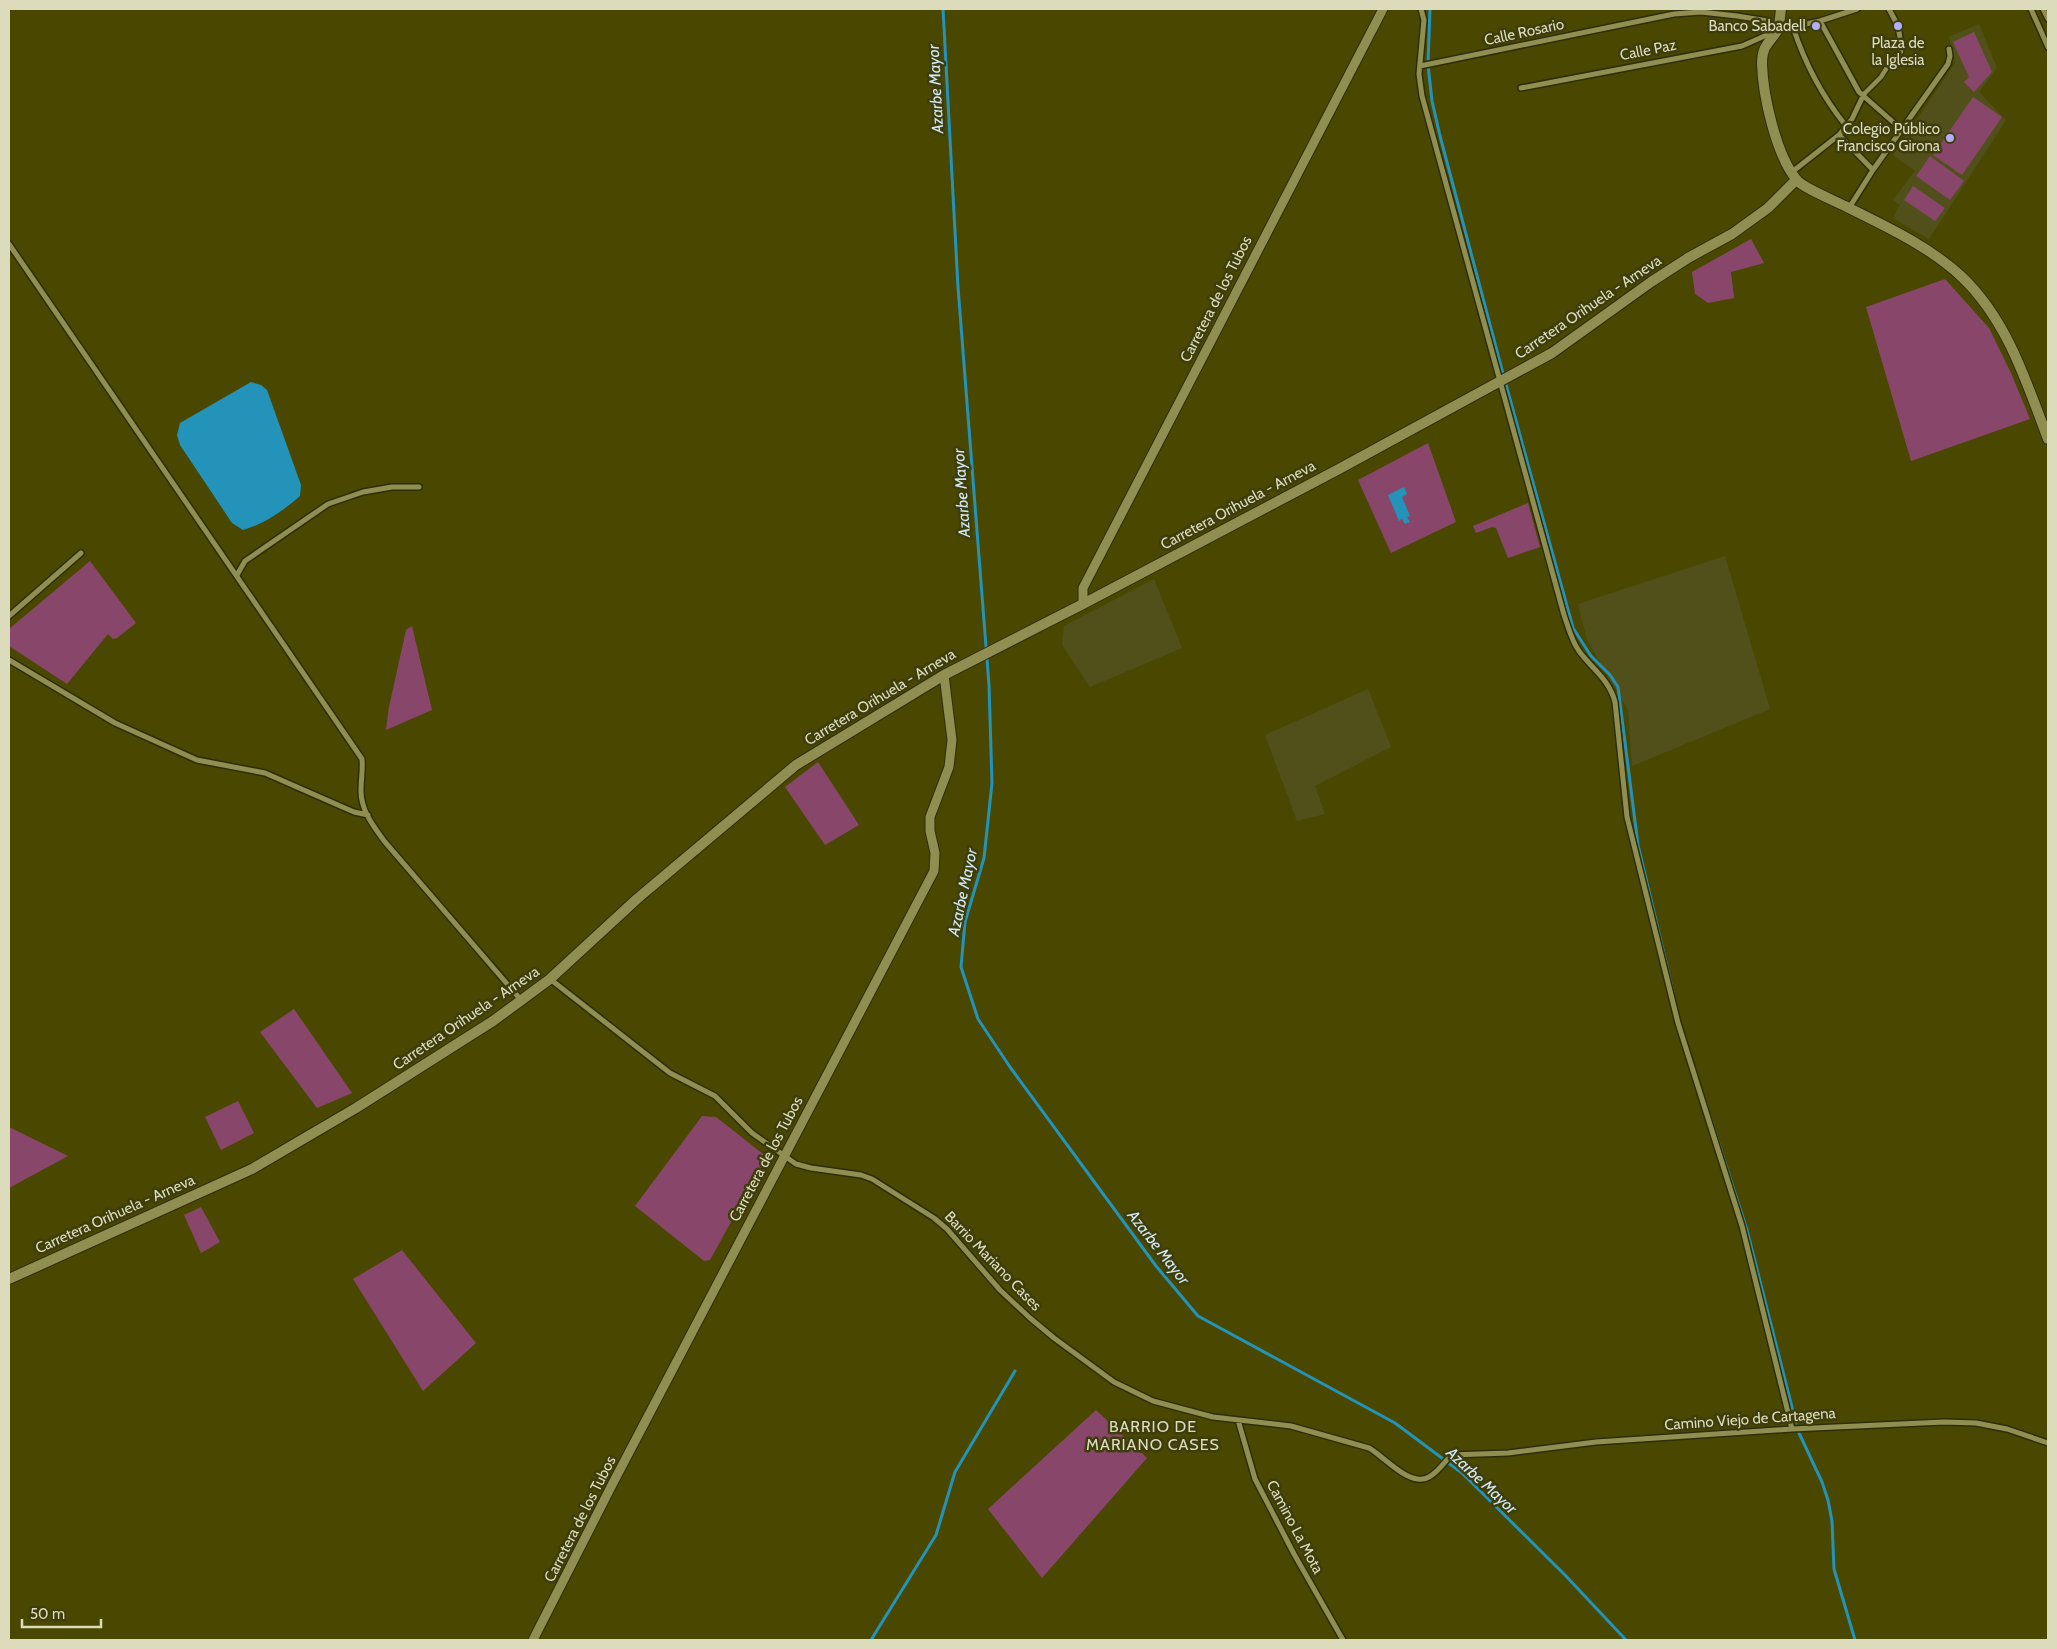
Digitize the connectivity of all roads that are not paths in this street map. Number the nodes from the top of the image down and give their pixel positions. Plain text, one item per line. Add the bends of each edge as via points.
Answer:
1 (1383, 9) edge
2 (1421, 9) edge
3 (1781, 9) edge
4 (1857, 9) edge
5 (1889, 9) edge
6 (2031, 9) edge
7 (2043, 9) edge
8 (1850, 10) edge
9 (1674, 11) edge
10 (2048, 19) edge
11 (1820, 21) junction
12 (1792, 27) junction
13 (1778, 30) junction
14 (1901, 44) joint
15 (2048, 47) edge
16 (1949, 49) dead end
17 (1420, 66) junction
18 (1521, 88) dead end
19 (1864, 94) junction
20 (1846, 126) junction
21 (1902, 130) junction
22 (1839, 135) junction
23 (1874, 170) junction
24 (1794, 176) junction
25 (1849, 208) junction
26 (9, 244) edge
27 (1503, 381) junction
28 (2048, 439) edge
29 (419, 487) dead end
30 (81, 553) dead end
31 (237, 575) junction
32 (1083, 604) junction
33 (9, 616) edge
34 (9, 660) edge
35 (944, 675) junction
36 (368, 816) junction
37 (550, 979) junction
38 (521, 1000) junction
39 (784, 1155) junction
40 (9, 1279) edge
41 (1238, 1420) junction
42 (1792, 1429) junction
43 (2048, 1443) edge
44 (1451, 1455) joint
45 (533, 1640) edge
46 (1343, 1640) edge

1 - 32 street, Carretera de los Tubos via 1083,588
2 - 17 street via 1424,20
3 - 13 main road
4 - 8 street, Calle Paz
5 - 14 street via 1898,26
6 - 15 street
7 - 10 street
8 - 11 street, Calle Paz
9 - 13 street, Calle Rosario via 1768,21
9 - 17 street, Calle Rosario
11 - 12 street, Calle Paz
11 - 19 street via 1859,92
12 - 13 street, Calle Paz
12 - 20 street via 1812,76
13 - 18 street, Calle Paz via 1742,46
13 - 24 main road via 1763,51 1762,64 1768,110 1777,143
14 - 19 street via 1901,52
16 - 21 street via 1948,64
17 - 27 street via 1422,96
19 - 20 street
19 - 21 street
20 - 22 street
21 - 23 street
22 - 23 street
22 - 24 street
23 - 25 street
24 - 25 main road
24 - 27 main road, Carretera Orihuela - Arneva via 1768,208 1732,234 1658,277 1552,353
25 - 28 main road via 1936,257 1980,296 2003,329
26 - 31 street
27 - 32 main road, Carretera Orihuela - Arneva
27 - 42 street via 1564,615 1578,650 1607,681 1616,702 1629,826 1678,1023 1742,1226
29 - 31 street via 363,492 328,504 245,561
30 - 33 street
31 - 36 street via 362,759 361,792
32 - 35 main road, Carretera Orihuela - Arneva
34 - 36 street via 115,723 197,760 264,773
35 - 37 main road, Carretera Orihuela - Arneva via 796,764 638,898
35 - 39 street, Carretera de los Tubos via 952,740 950,767 930,817 934,871
36 - 38 street via 385,842
37 - 38 main road, Carretera Orihuela - Arneva
37 - 39 street, Barrio Mariano Cases via 670,1073 715,1096 752,1133
38 - 40 main road, Carretera Orihuela - Arneva via 356,1108 252,1168
39 - 41 street, Barrio Mariano Cases via 796,1164 872,1179 921,1209 947,1230 1000,1290 1030,1318 1114,1382 1153,1401 1213,1417
39 - 45 street, Carretera de los Tubos
41 - 44 street, Barrio Mariano Cases via 1291,1426 1369,1448 1412,1479 1430,1477
41 - 46 street, Camino La Mota via 1254,1479
42 - 43 street, Camino Viejo de Cartagena via 1912,1422 1976,1423 2007,1428
42 - 44 street, Camino Viejo de Cartagena

